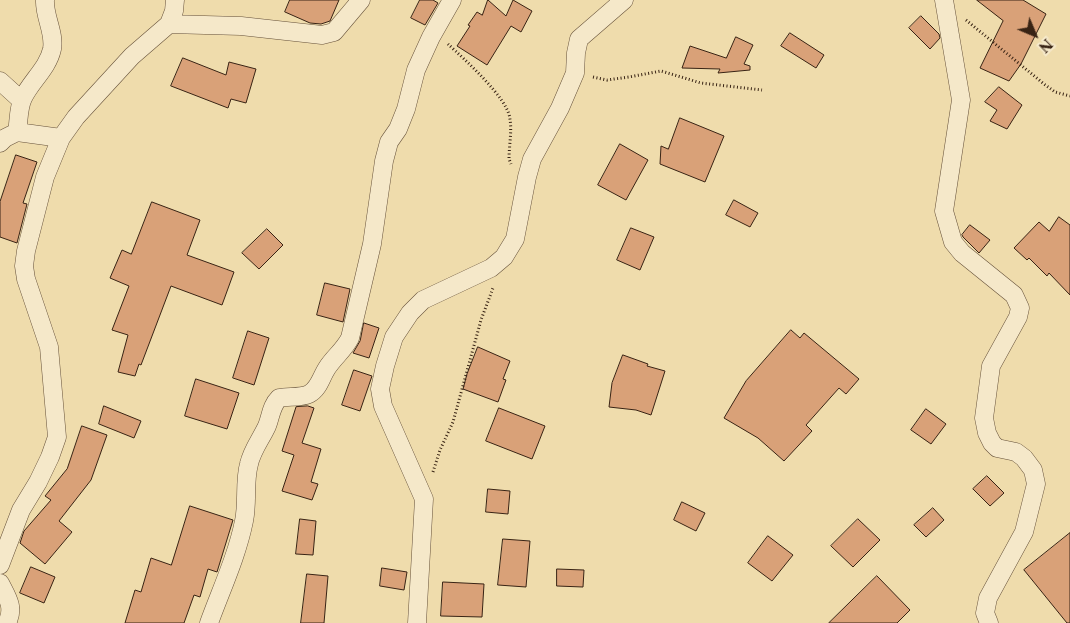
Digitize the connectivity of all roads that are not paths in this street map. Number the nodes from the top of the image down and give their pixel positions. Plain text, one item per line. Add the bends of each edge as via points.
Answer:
1 (45, 0) edge
2 (175, 0) edge
3 (361, 0) edge
4 (452, 0) edge
5 (624, 0) edge
6 (945, 2) edge
7 (169, 24) junction
8 (0, 81) edge
9 (21, 100) junction
10 (17, 132) junction
11 (61, 138) junction
12 (0, 143) edge
13 (0, 565) edge
14 (0, 584) edge
15 (7, 623) edge
16 (209, 623) edge
17 (417, 623) edge
18 (989, 623) edge

1 - 9 street via 52,48 47,62
2 - 7 street
3 - 7 street via 334,32 322,35 241,26
4 - 16 street via 416,70 406,109 389,142 372,244 350,338 315,390 308,395 279,398 274,403 249,463 244,520
5 - 17 street via 579,39 575,73 532,159 515,239 504,257 491,268 424,300 410,313 394,337 380,389 383,406 424,499
6 - 18 street via 961,100 944,211 953,242 1010,290 1020,308 991,366 984,418 992,443 1024,458 1033,470 1036,484 1024,532 988,598 985,613
7 - 11 street via 132,56
8 - 9 street
9 - 10 street
10 - 11 street
10 - 12 street
11 - 13 street via 45,176 24,266 49,347 57,437 38,482 21,510
14 - 15 street via 10,602

